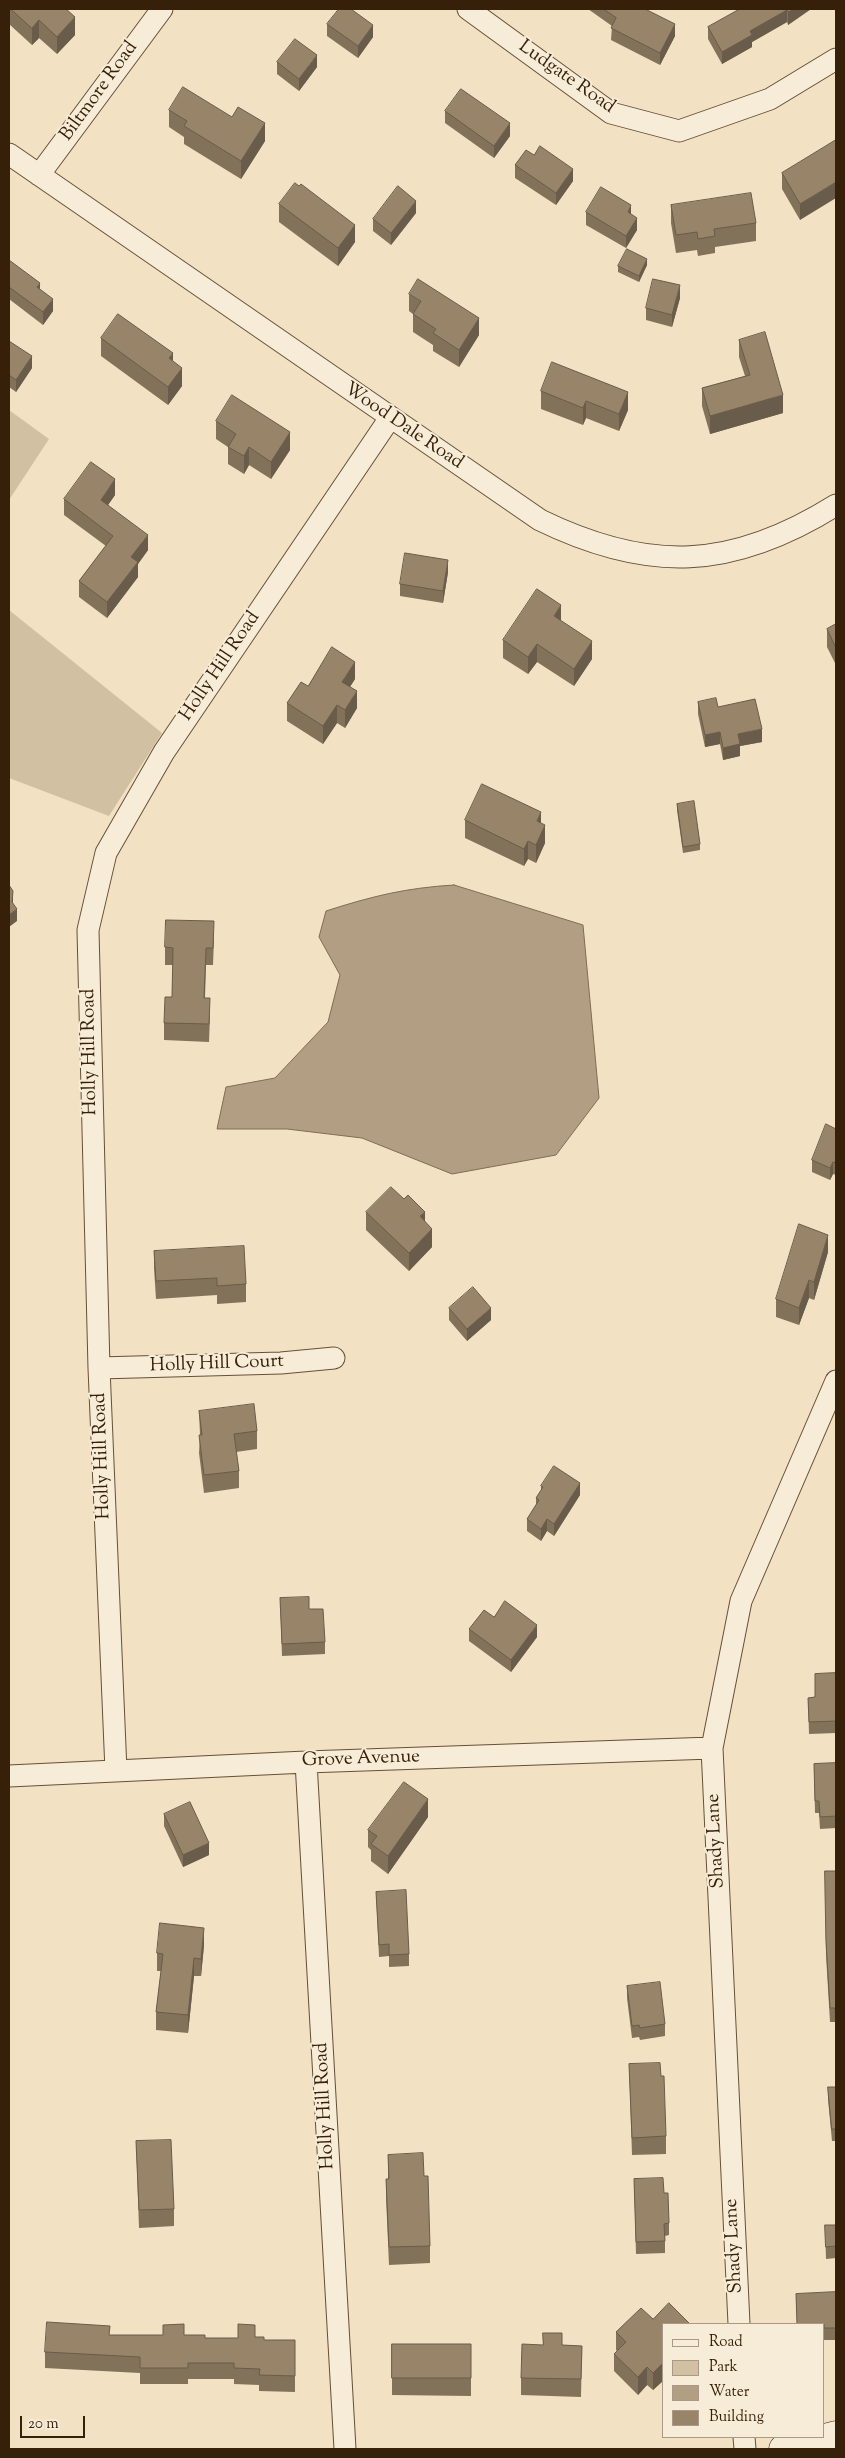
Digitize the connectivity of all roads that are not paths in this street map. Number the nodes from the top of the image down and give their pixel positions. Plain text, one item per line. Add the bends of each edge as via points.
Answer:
1 (162, 9) edge
2 (468, 9) edge
3 (836, 59) edge
4 (9, 154) edge
5 (39, 175) junction
6 (390, 418) junction
7 (836, 505) edge
8 (334, 1358) dead end
9 (99, 1368) junction
10 (836, 1381) edge
11 (712, 1748) junction
12 (306, 1762) junction
13 (116, 1771) junction
14 (9, 1776) edge
15 (739, 2323) edge
16 (825, 2438) edge
17 (345, 2449) edge
18 (783, 2449) edge

1 - 5 street, Biltmore Road
2 - 3 street, Ludgate Road via 611,113 679,131 770,98
4 - 5 street, Wood Dale Road
5 - 6 street, Wood Dale Road
6 - 7 street, Wood Dale Road via 540,520 612,550 682,558 745,548 783,534
6 - 9 street, Holly Hill Road via 164,752 106,853 88,930
8 - 9 street, Holly Hill Court via 282,1363
9 - 13 street, Holly Hill Road
10 - 11 street, Shady Lane via 741,1601
11 - 12 street, Grove Avenue
11 - 15 street, Shady Lane
12 - 13 street, Grove Avenue
12 - 17 street, Holly Hill Road
13 - 14 street, Grove Avenue
16 - 18 street

